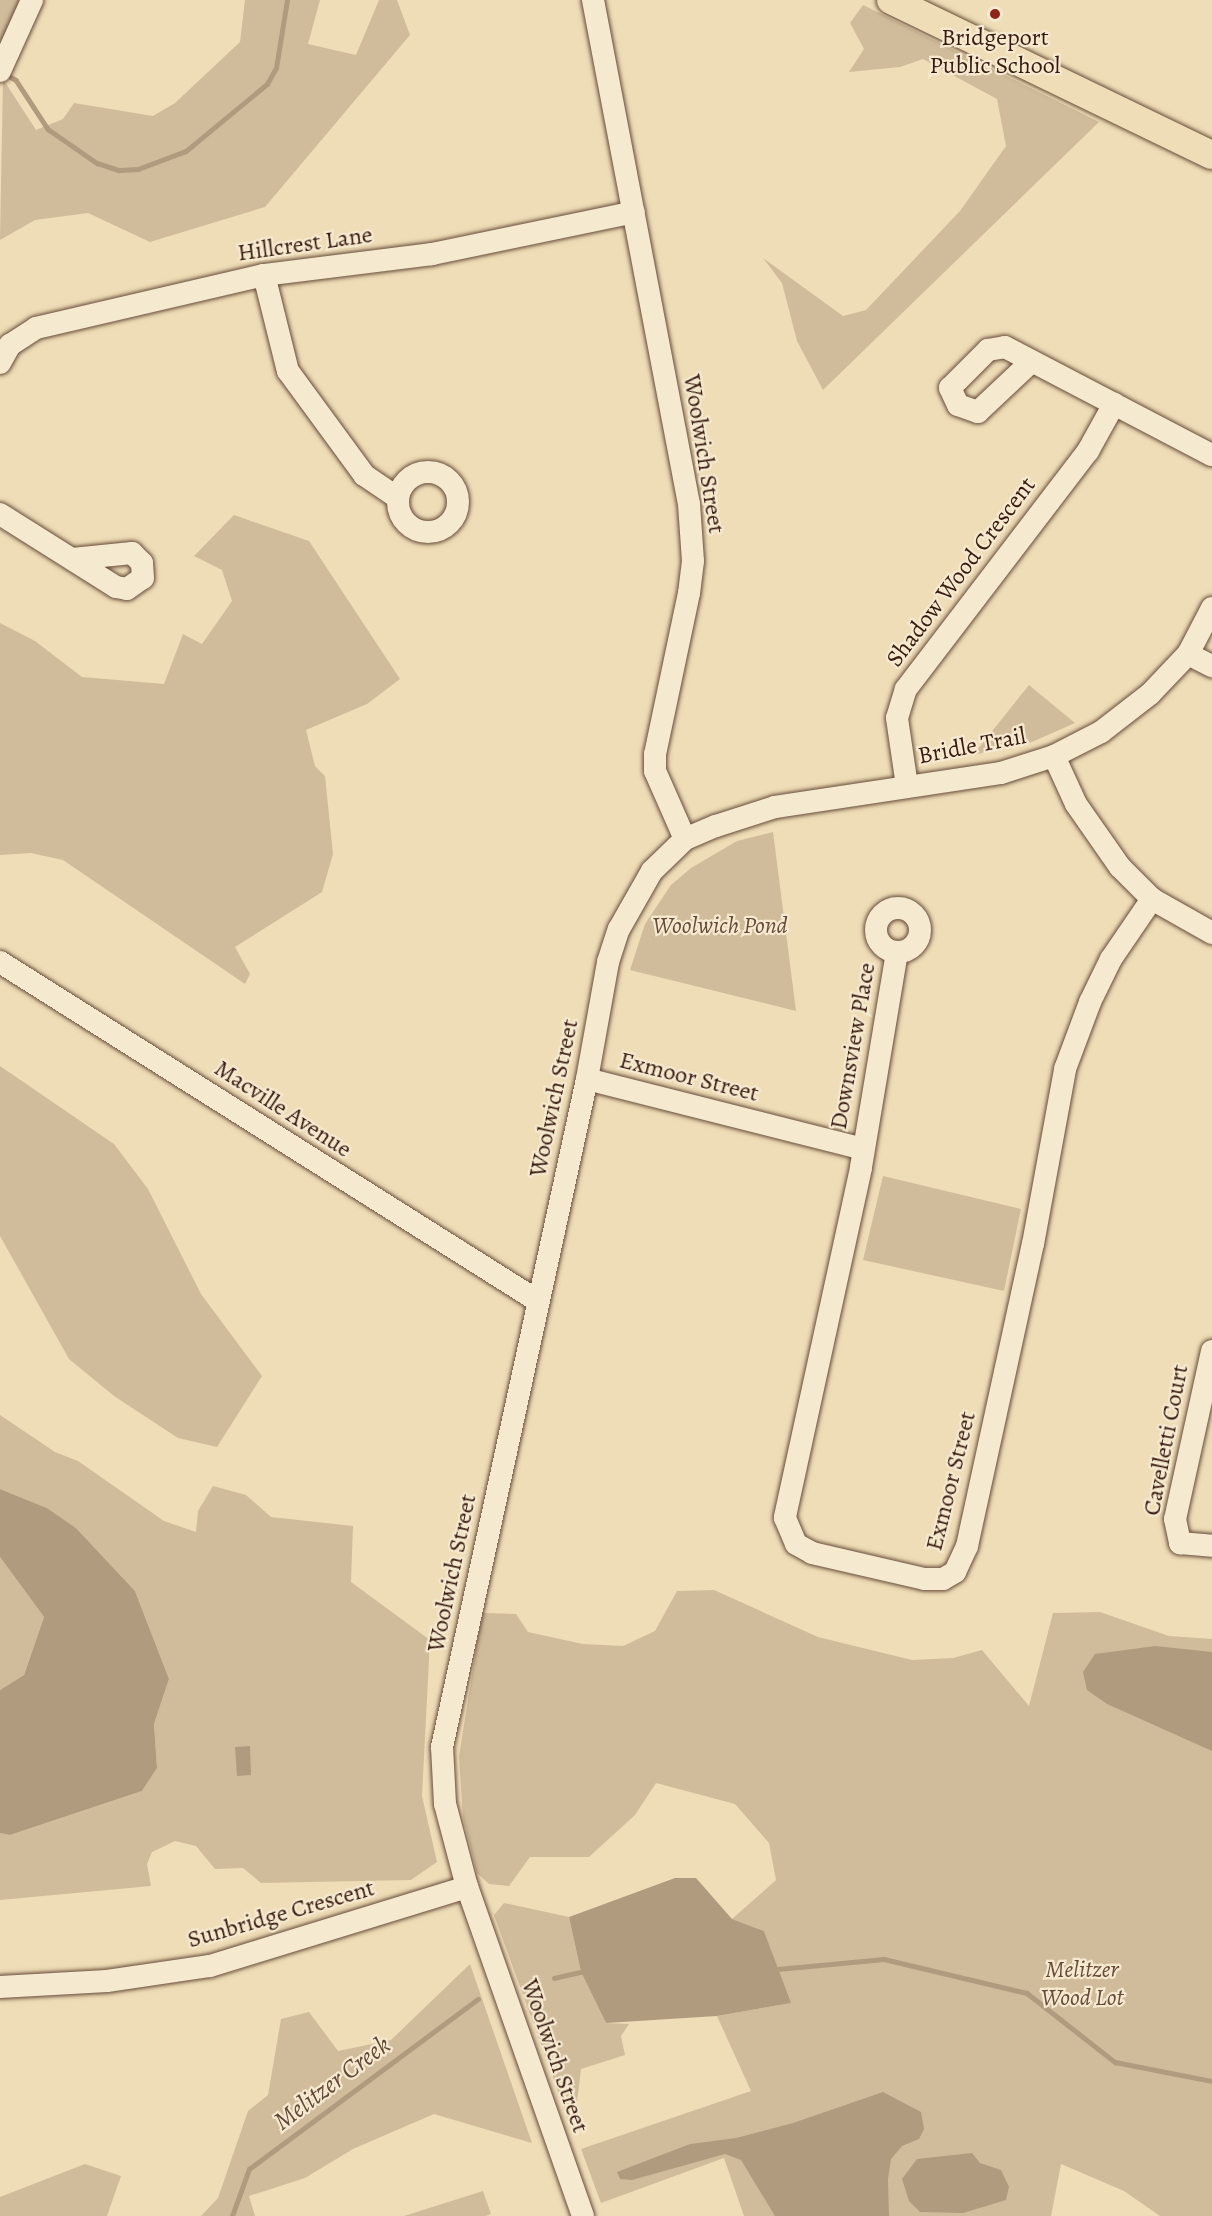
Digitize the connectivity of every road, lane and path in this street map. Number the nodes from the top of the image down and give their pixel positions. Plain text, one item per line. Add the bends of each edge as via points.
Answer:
1 (32, 0) edge
2 (593, 0) edge
3 (891, 0) edge
4 (3, 66) edge
5 (1212, 155) edge
6 (634, 212) junction
7 (264, 275) junction
8 (1031, 362) dead end
9 (0, 363) edge
10 (1114, 404) junction
11 (1212, 454) edge
12 (398, 498) dead end
13 (0, 514) edge
14 (72, 559) dead end
15 (1212, 608) edge
16 (1188, 654) junction
17 (1212, 666) edge
18 (1054, 756) junction
19 (907, 786) junction
20 (685, 839) junction
21 (1152, 899) junction
22 (1212, 933) edge
23 (897, 952) dead end
24 (0, 962) edge
25 (587, 1079) junction
26 (863, 1149) junction
27 (538, 1301) junction
28 (1212, 1350) edge
29 (1212, 1546) edge
30 (467, 1887) junction
31 (0, 1987) edge
32 (583, 2216) edge

1 - 4 street
2 - 6 street, Woolwich Street
3 - 5 main road
6 - 7 street, Hillcrest Lane via 432,254
6 - 20 street, Woolwich Street via 689,504 693,561 689,593 655,754 656,771
7 - 9 street, Hillcrest Lane via 36,328 10,345
7 - 12 street via 288,371 364,475
8 - 10 street
10 - 11 street
10 - 19 street, Shadow Wood Crescent via 1088,452 906,689 897,718
13 - 14 street
15 - 16 street, Bridle Trail
16 - 17 street
16 - 18 street, Bridle Trail via 1150,694 1101,732
18 - 19 street, Bridle Trail via 1001,773
18 - 21 street via 1093,833
19 - 20 street, Bridle Trail via 774,807
20 - 25 street, Woolwich Street via 652,871 619,929 608,962
21 - 22 street
21 - 26 street, Exmoor Street via 1111,959 1065,1069 1033,1244 969,1538 955,1572 943,1579 925,1579 812,1553 796,1544 785,1518
23 - 26 street, Downsview Place
24 - 27 street, Macville Avenue
25 - 26 street, Exmoor Street
25 - 27 street, Woolwich Street
27 - 30 street, Woolwich Street via 442,1747 445,1804
28 - 29 street, Cavelletti Court via 1174,1519 1180,1542
30 - 31 street, Sunbridge Crescent via 210,1966 107,1981
30 - 32 street, Woolwich Street

